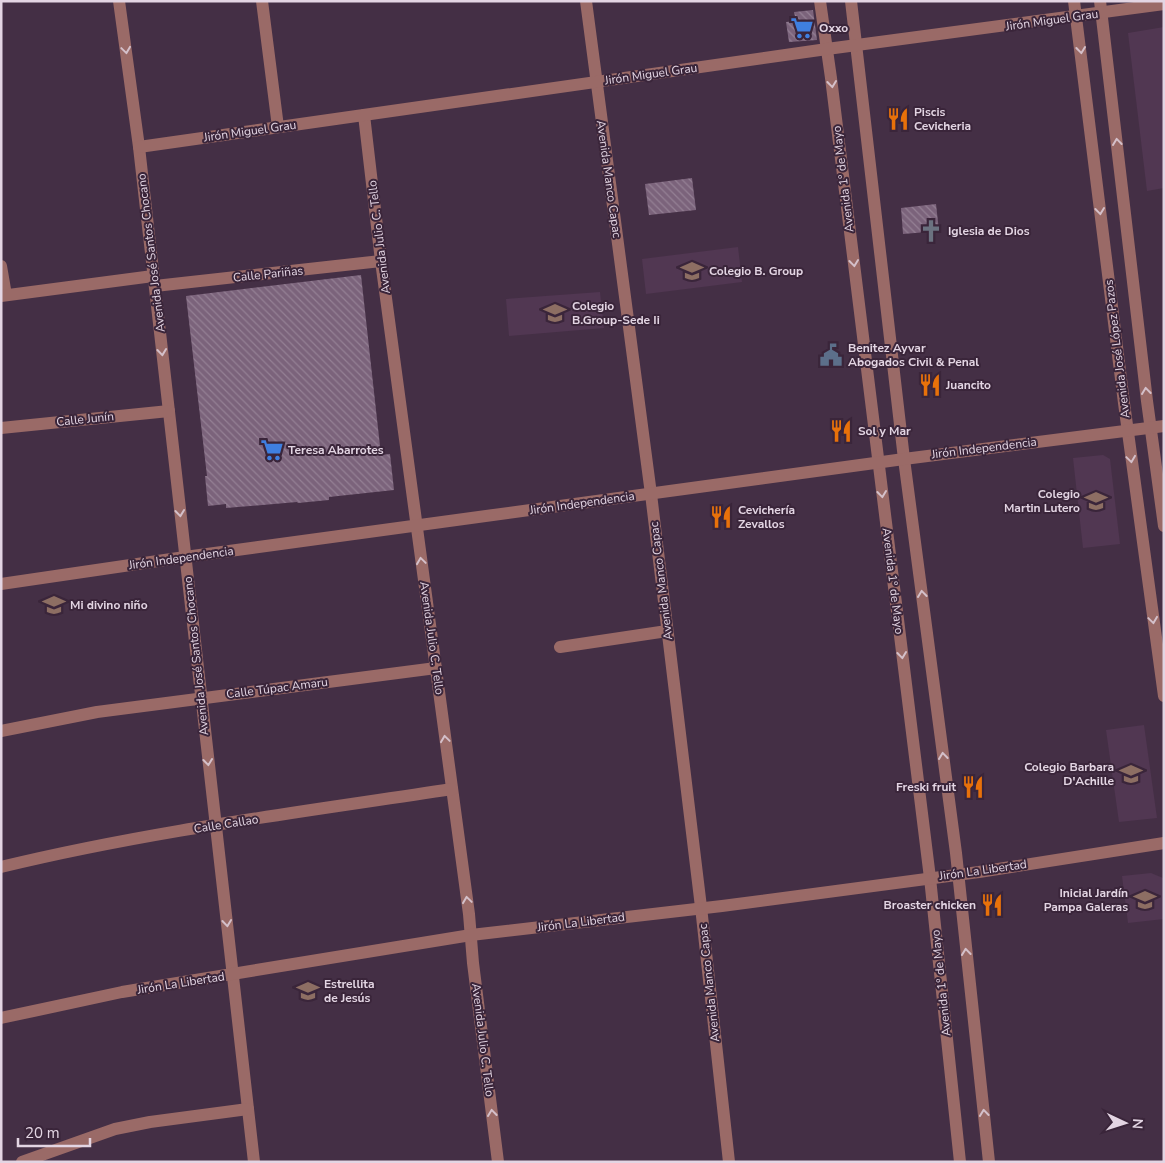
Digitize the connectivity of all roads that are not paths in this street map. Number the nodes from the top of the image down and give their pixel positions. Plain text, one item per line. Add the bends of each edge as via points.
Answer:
1 (119, 1) edge
2 (262, 1) edge
3 (586, 1) edge
4 (820, 1) edge
5 (851, 1) edge
6 (1074, 1) edge
7 (1164, 4) edge
8 (1101, 7) edge
9 (1077, 16) junction
10 (856, 45) junction
11 (827, 49) junction
12 (597, 82) junction
13 (364, 115) junction
14 (278, 127) junction
15 (139, 147) junction
16 (381, 261) junction
17 (1, 266) edge
18 (154, 281) junction
19 (4, 296) edge
20 (169, 411) junction
21 (1164, 426) edge
22 (1, 428) edge
23 (1151, 428) junction
24 (1127, 430) junction
25 (904, 459) junction
26 (878, 462) junction
27 (651, 494) junction
28 (416, 526) junction
29 (1164, 526) edge
30 (185, 557) junction
31 (1, 584) edge
32 (667, 631) junction
33 (560, 647) dead end
34 (436, 668) junction
35 (1164, 696) edge
36 (201, 697) junction
37 (1, 731) edge
38 (452, 789) junction
39 (216, 826) junction
40 (1164, 842) edge
41 (1, 867) edge
42 (958, 874) junction
43 (930, 878) junction
44 (701, 907) junction
45 (471, 935) junction
46 (233, 975) junction
47 (1, 1018) edge
48 (248, 1109) junction
49 (22, 1162) edge
50 (254, 1162) edge
51 (498, 1162) edge
52 (729, 1162) edge
53 (960, 1162) edge
54 (989, 1162) edge

1 -> 15 street, Avenida José Santos Chocano
2 - 14 street
3 - 12 street, Avenida Manco Capac
4 - 11 street, Avenida 1º de Mayo
5 - 10 street
6 - 9 street, Avenida José López Pazos
7 - 8 street, Jirón Miguel Grau
8 - 9 street, Jirón Miguel Grau
23 -> 8 street, Avenida José López Pazos
9 - 10 street, Jirón Miguel Grau
9 -> 24 street, Avenida José López Pazos
10 - 11 street, Jirón Miguel Grau
10 - 25 street
11 - 12 street, Jirón Miguel Grau
11 -> 26 street, Avenida 1º de Mayo
12 - 13 street, Jirón Miguel Grau
12 - 27 street, Avenida Manco Capac
13 - 14 street, Jirón Miguel Grau
13 - 16 street, Avenida Julio C. Tello
14 - 15 street, Jirón Miguel Grau
15 - 18 street, Avenida José Santos Chocano
16 - 18 street, Calle Pariñas
16 - 28 street, Avenida Julio C. Tello
17 - 19 street
18 - 19 street, Calle Pariñas
18 -> 20 street, Avenida José Santos Chocano
20 - 22 street, Calle Junín
20 -> 30 street, Avenida José Santos Chocano
21 - 23 street, Jirón Independencia
23 - 24 street, Jirón Independencia
23 - 29 street, Avenida José López Pazos
24 - 25 street, Jirón Independencia
24 -> 35 street, Avenida José López Pazos
25 - 26 street, Jirón Independencia
42 -> 25 street
26 - 27 street, Jirón Independencia
26 -> 43 street, Avenida 1º de Mayo
27 - 28 street, Jirón Independencia
27 - 32 street, Avenida Manco Capac
28 - 30 street, Jirón Independencia
34 -> 28 street, Avenida Julio C. Tello
30 - 31 street, Jirón Independencia
30 - 36 street, Avenida José Santos Chocano
32 - 33 street
32 - 44 street, Avenida Manco Capac
34 - 36 street, Calle Túpac Amaru
38 -> 34 street, Avenida Julio C. Tello
36 - 37 street, Calle Túpac Amaru via 97,712
36 -> 39 street, Avenida José Santos Chocano
38 - 39 street, Calle Callao
45 -> 38 street, Avenida Julio C. Tello
39 - 41 street, Calle Callao via 60,853
39 -> 46 street, Avenida José Santos Chocano
40 - 42 street, Jirón La Libertad
42 - 43 street, Jirón La Libertad
54 -> 42 street
43 - 44 street, Jirón La Libertad
43 - 53 street, Avenida 1º de Mayo
44 - 45 street, Jirón La Libertad
44 - 52 street, Avenida Manco Capac
45 - 46 street, Jirón La Libertad
51 -> 45 street, Avenida Julio C. Tello
46 - 47 street, Jirón La Libertad via 122,992
46 - 48 street, Avenida José Santos Chocano
48 - 49 street via 115,1130
48 - 50 street, Avenida José Santos Chocano

